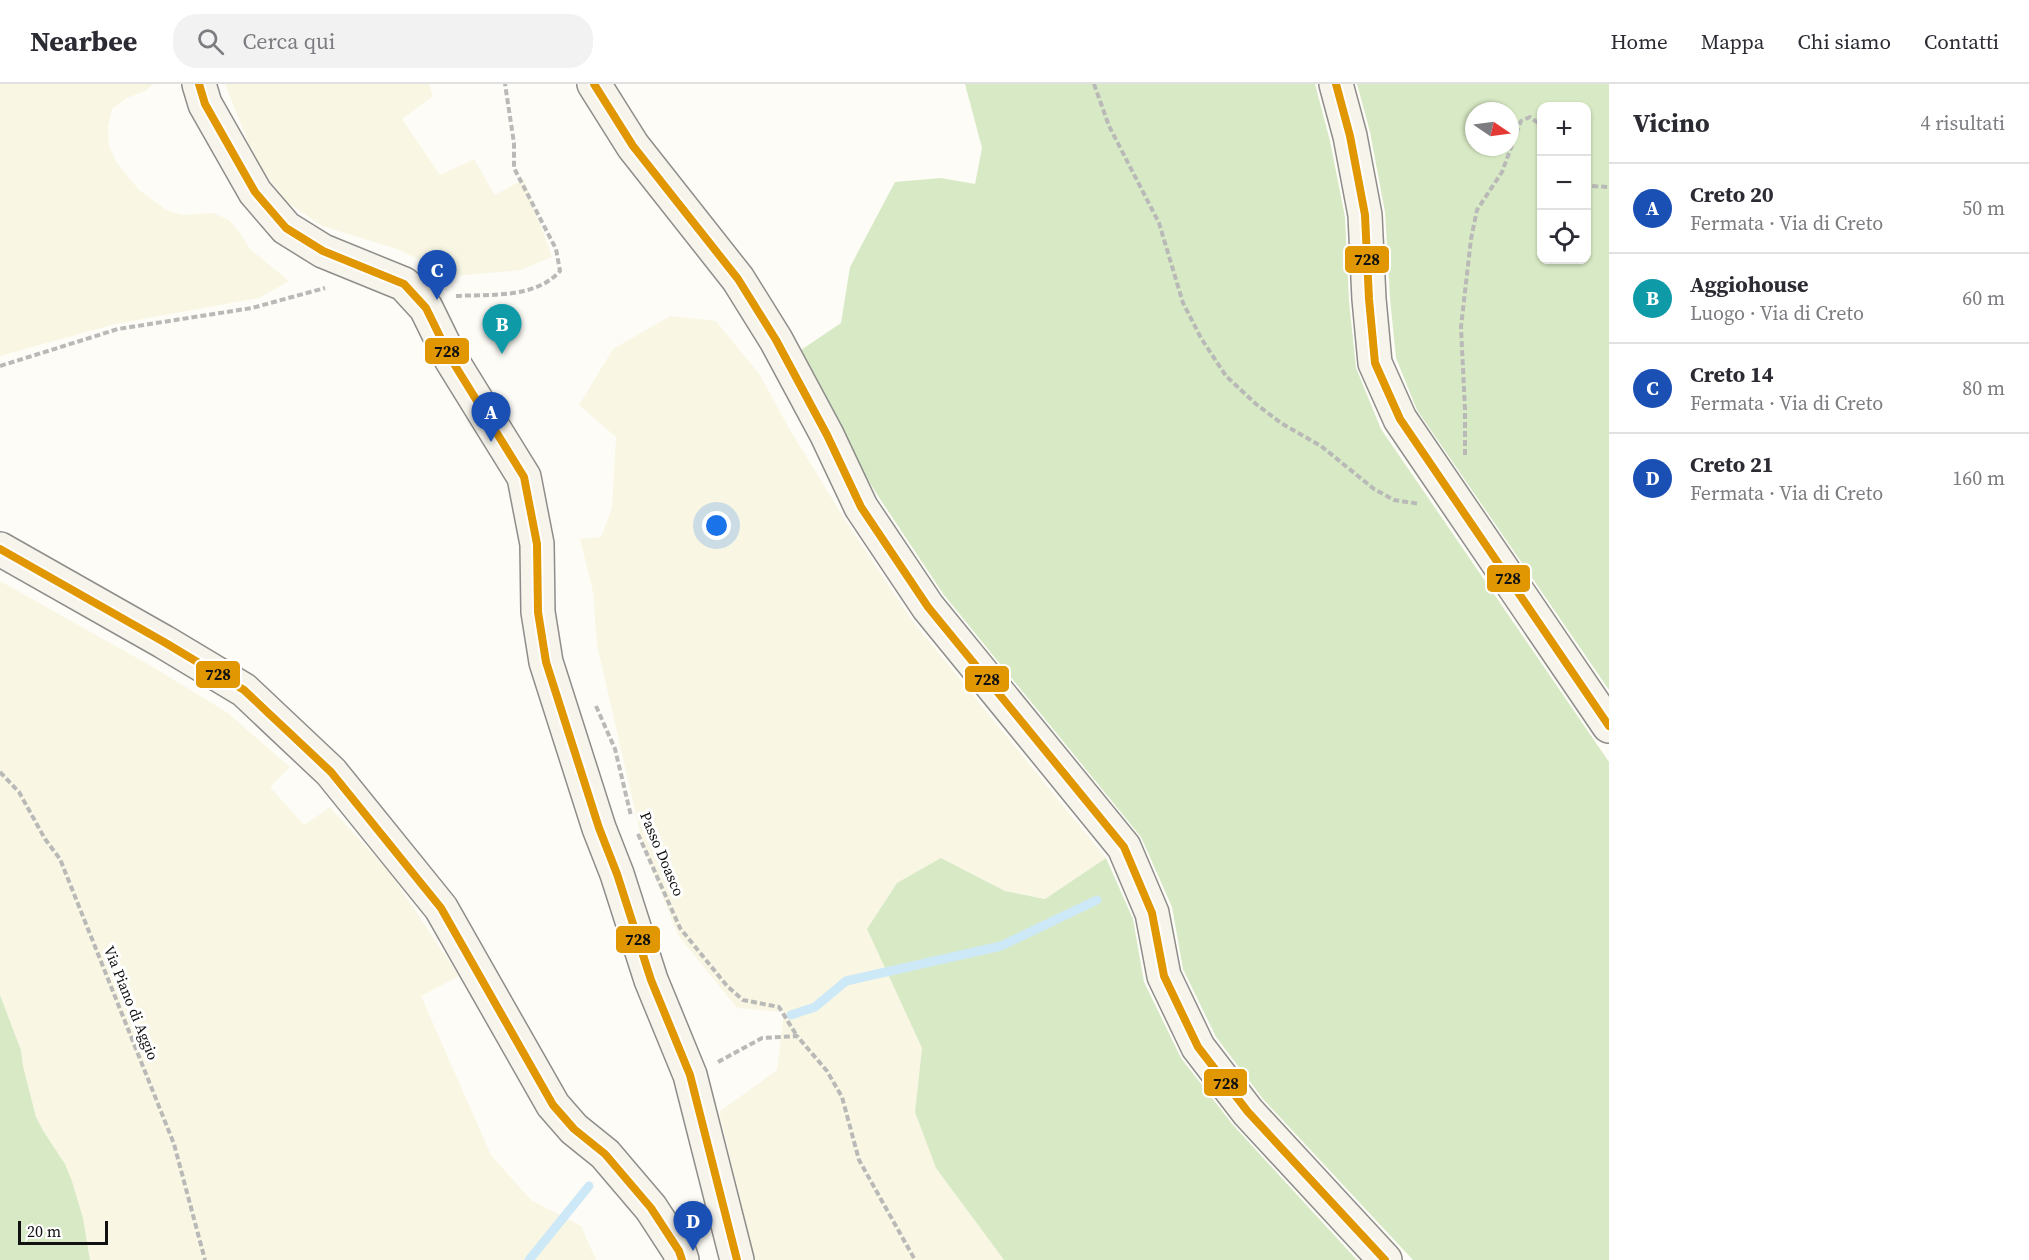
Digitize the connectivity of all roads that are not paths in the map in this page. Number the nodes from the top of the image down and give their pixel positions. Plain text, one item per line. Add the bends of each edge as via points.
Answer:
1 (199, 84) edge
2 (594, 84) edge
3 (1336, 84) edge
4 (0, 549) edge
5 (1609, 726) edge
6 (682, 1260) edge
7 (737, 1260) edge
8 (1385, 1260) edge

1 - 7 main road via 205,104 255,192 286,228 323,251 404,284 426,309 451,359 524,477 537,544 538,612 546,662 651,980 690,1075
2 - 8 main road via 633,146 738,279 781,349 861,507 928,607 1124,847 1152,913 1164,976 1198,1047 1248,1112
3 - 5 main road via 1365,215 1376,363 1400,419
4 - 6 main road via 244,690 331,772 441,908 553,1105 574,1130 605,1154 651,1208

